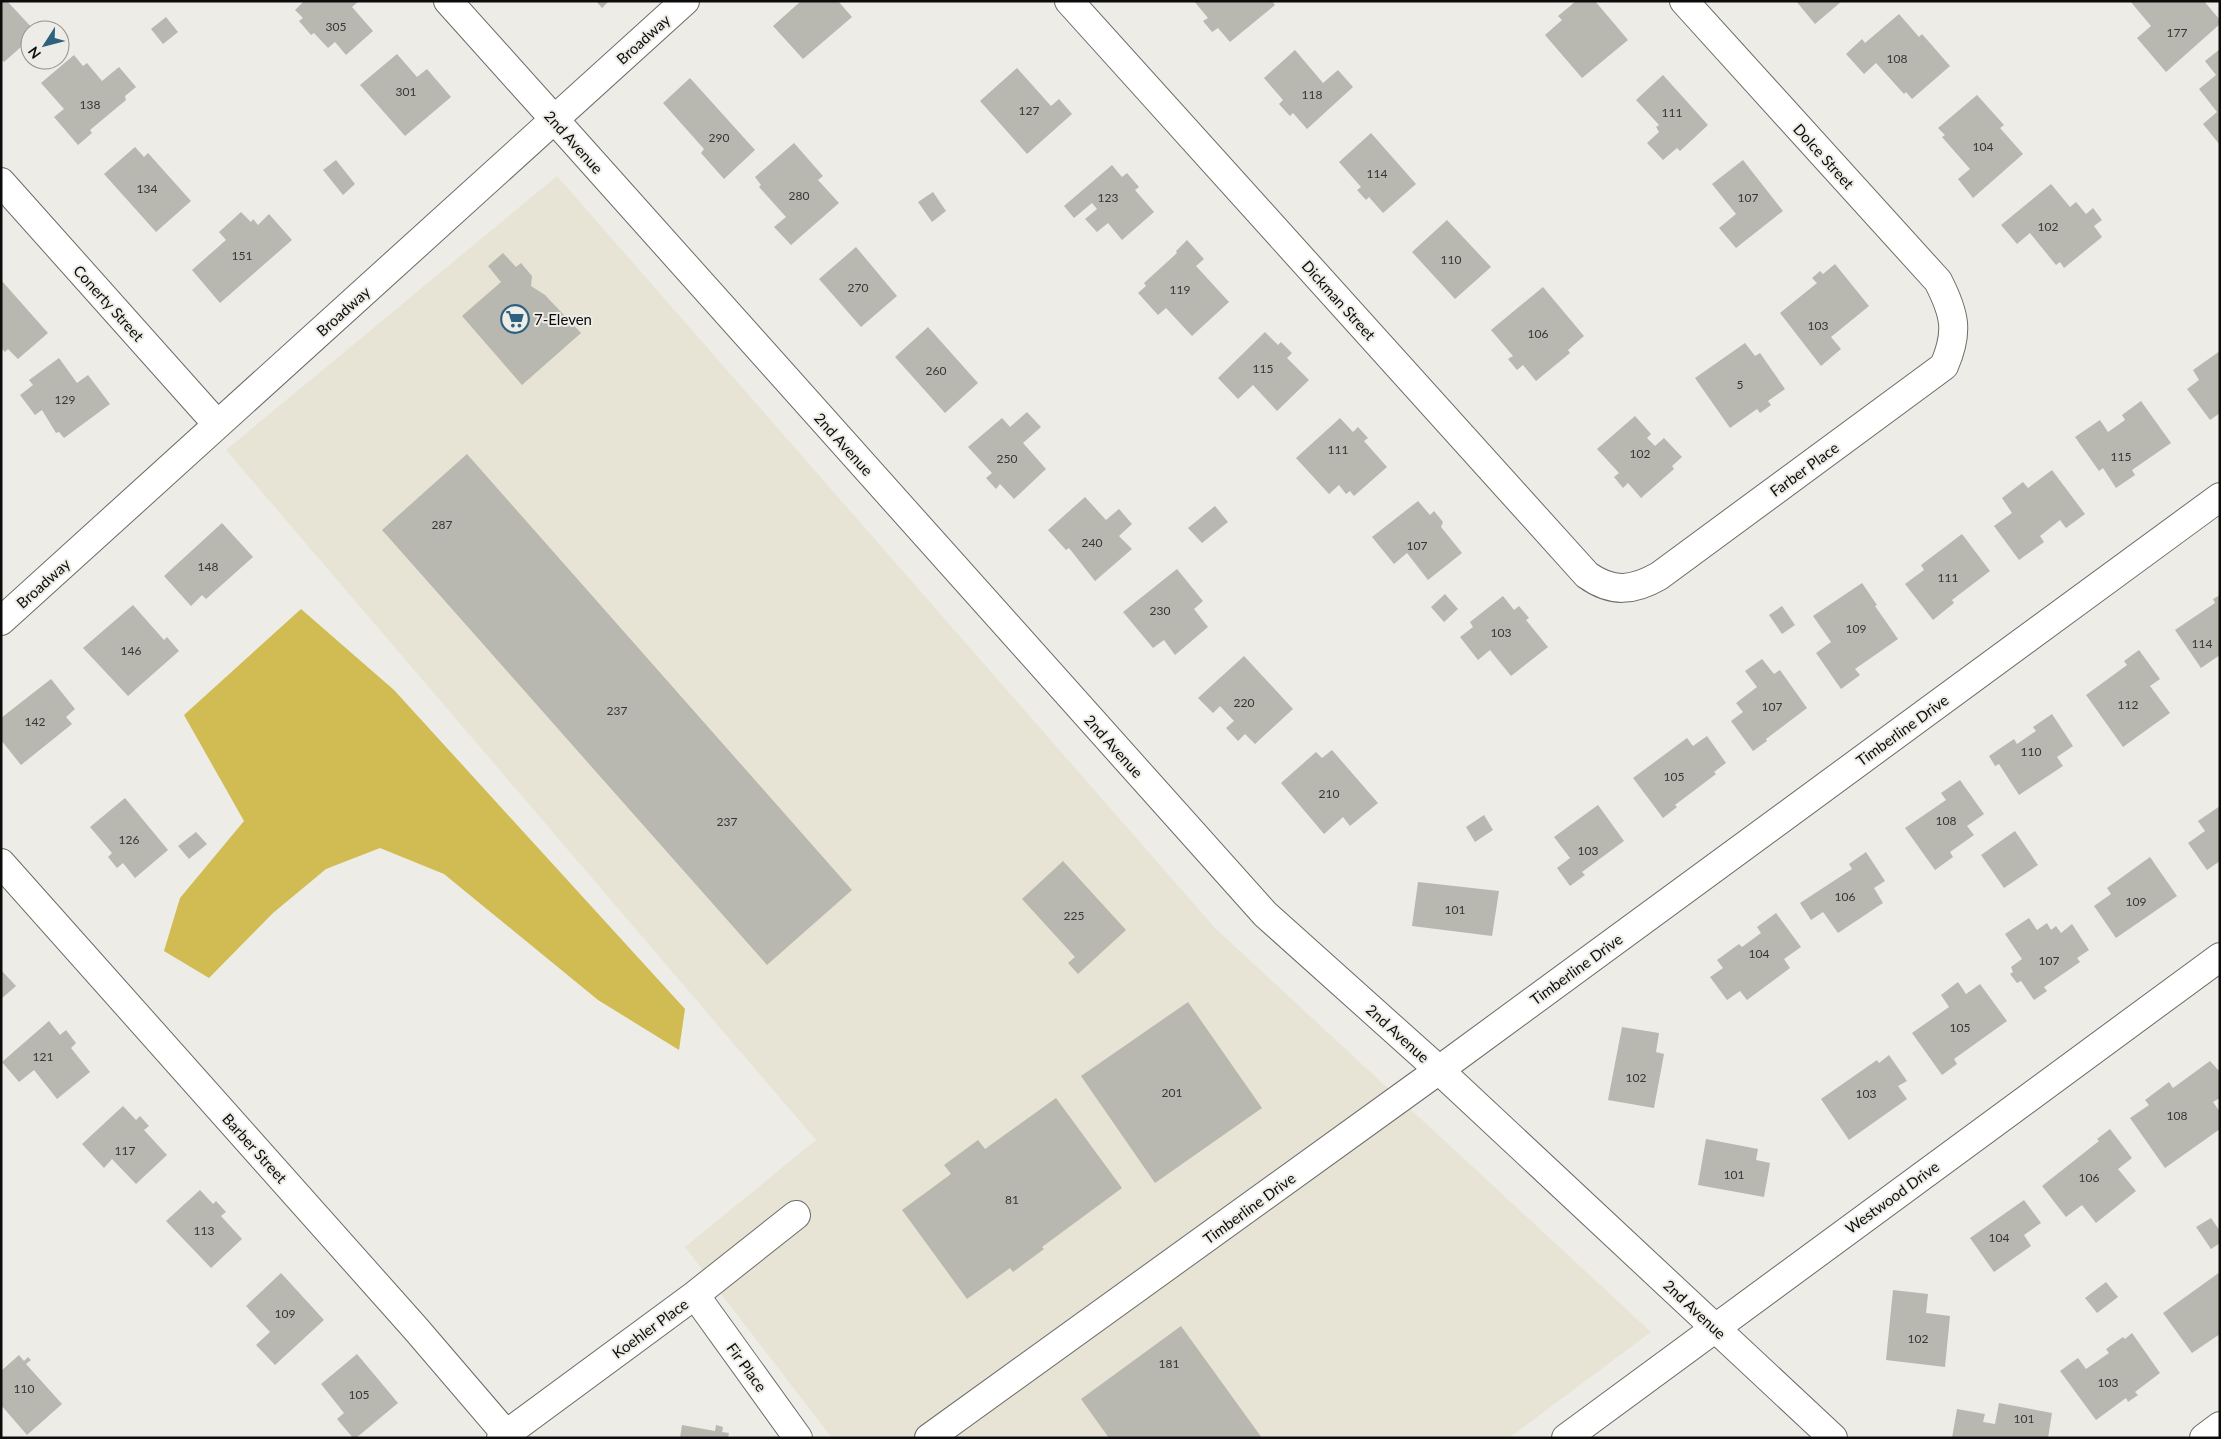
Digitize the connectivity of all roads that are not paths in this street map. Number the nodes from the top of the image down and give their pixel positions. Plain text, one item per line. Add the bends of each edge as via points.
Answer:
1 (448, 1) edge
2 (685, 1) edge
3 (1069, 1) edge
4 (1684, 1) edge
5 (554, 119) junction
6 (1, 182) edge
7 (1952, 317) joint
8 (217, 424) junction
9 (2220, 497) edge
10 (1617, 588) joint
11 (1, 621) edge
12 (1, 863) edge
13 (2220, 957) edge
14 (1440, 1070) junction
15 (796, 1215) dead end
16 (695, 1295) junction
17 (1716, 1328) junction
18 (2220, 1426) edge
19 (503, 1436) edge
20 (798, 1438) edge
21 (929, 1438) edge
22 (1566, 1438) edge
23 (1833, 1438) edge
24 (2204, 1438) edge

1 - 5 street, 2nd Avenue
2 - 5 street, Broadway
3 - 10 street, Dickman Street via 1587,575 1599,583
4 - 7 street, Dolce Street via 1938,281 1949,302
5 - 8 street, Broadway
5 - 14 street, 2nd Avenue via 1265,914
6 - 8 street, Conerty Street
7 - 10 street, Farber Place via 1954,334 1944,366 1659,576 1637,587
8 - 11 street, Broadway
9 - 14 street, Timberline Drive
12 - 19 street, Barber Street via 416,1329
13 - 17 street, Westwood Drive
14 - 17 street, 2nd Avenue
14 - 21 street, Timberline Drive
15 - 16 street, Koehler Place
16 - 19 street, Koehler Place
16 - 20 street, Fir Place
17 - 22 street, Westwood Drive
17 - 23 street, 2nd Avenue
18 - 24 street

